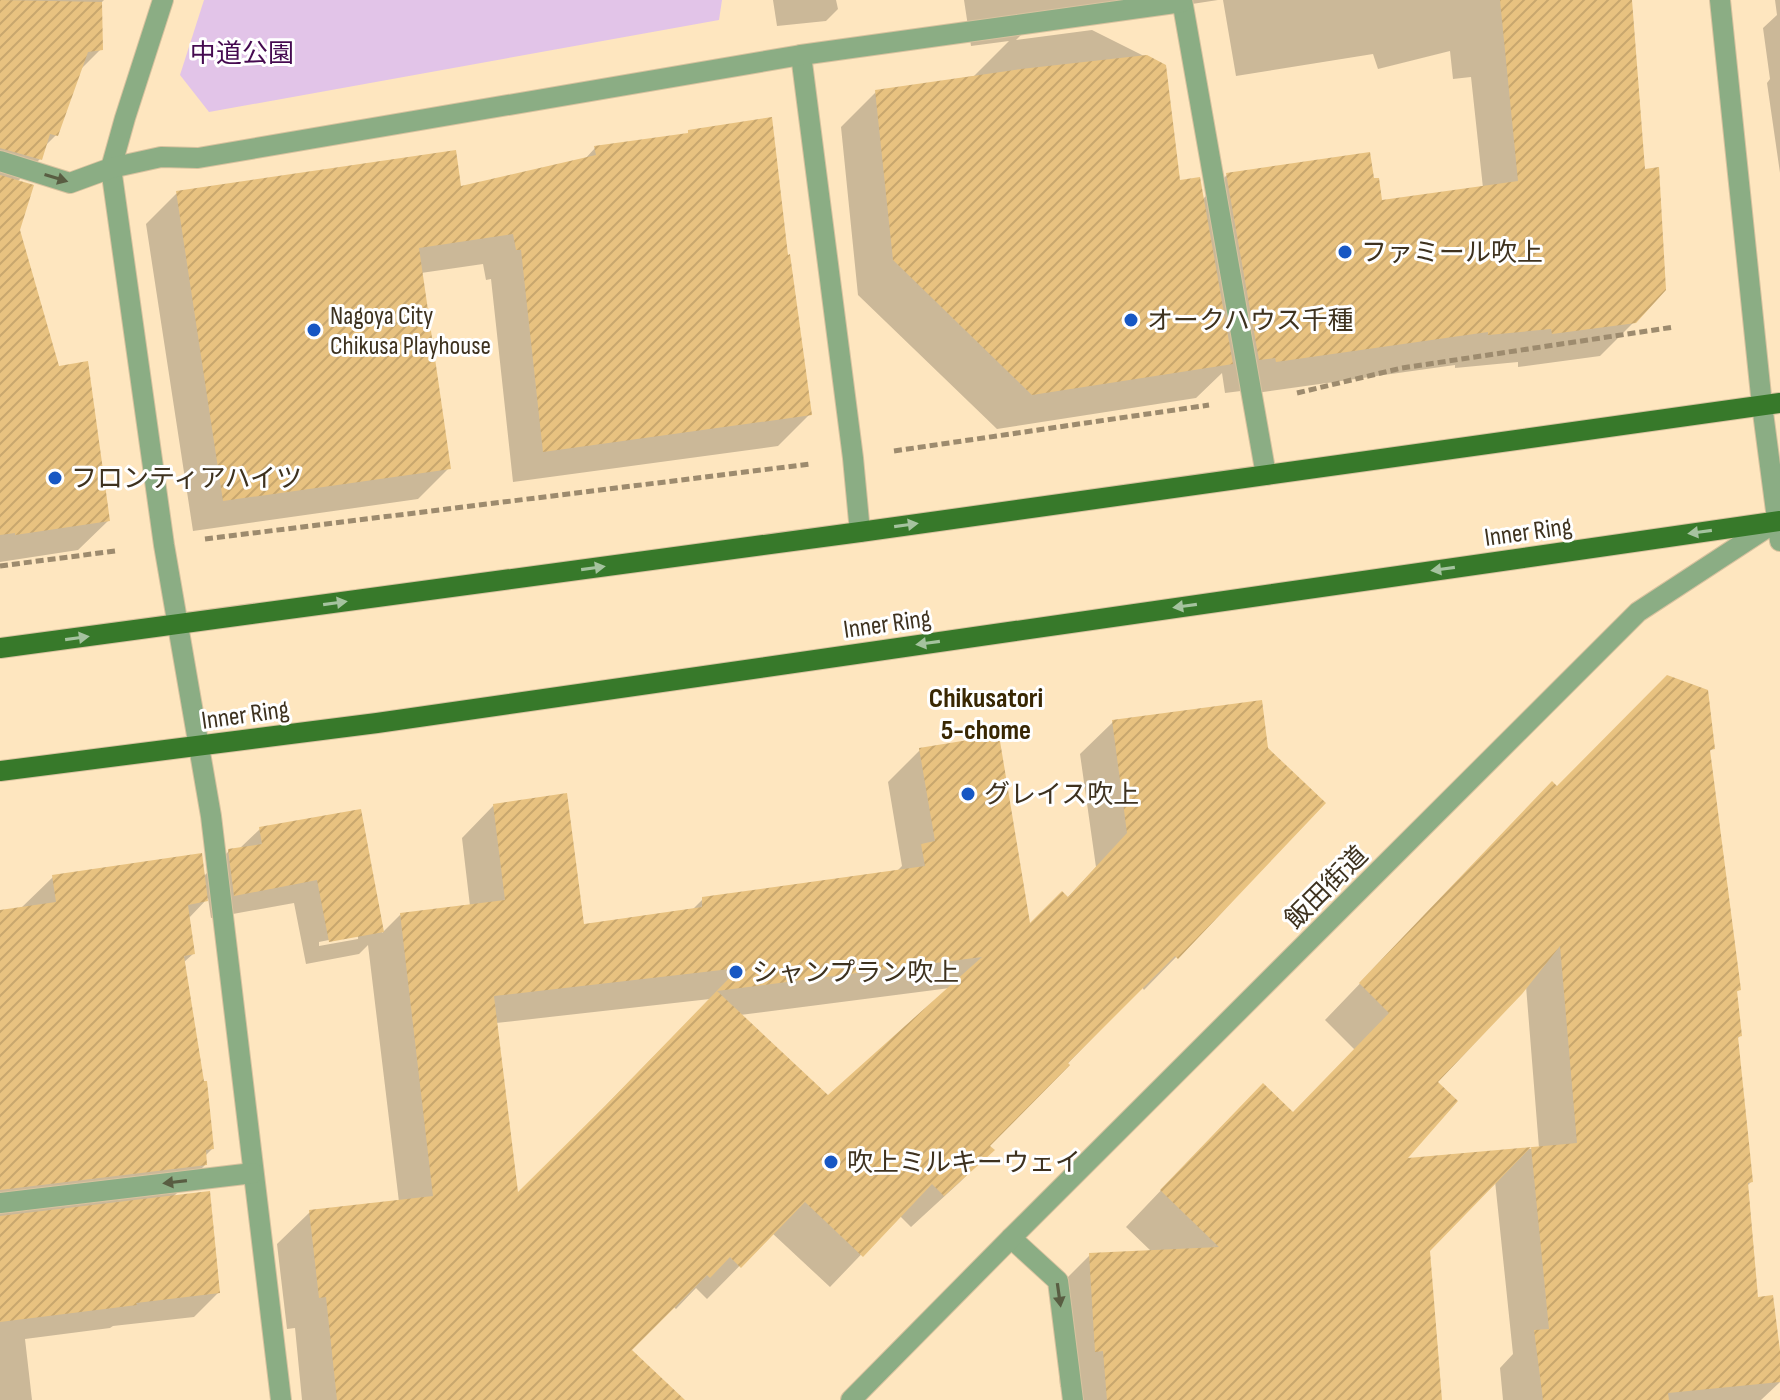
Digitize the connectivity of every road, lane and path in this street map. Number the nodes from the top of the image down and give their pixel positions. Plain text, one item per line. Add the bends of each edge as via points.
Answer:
1 (163, 0) edge
2 (1720, 0) edge
3 (1182, 1) edge
4 (801, 55) junction
5 (0, 161) edge
6 (111, 168) junction
7 (1674, 327) dead end
8 (1288, 395) dead end
9 (1221, 403) dead end
10 (1771, 404) edge
11 (893, 451) dead end
12 (814, 464) dead end
13 (1266, 475) junction
14 (1779, 528) edge
15 (860, 532) junction
16 (196, 540) dead end
17 (115, 551) dead end
18 (0, 566) edge
19 (178, 624) junction
20 (0, 648) edge
21 (199, 747) junction
22 (0, 771) edge
23 (253, 1173) junction
24 (0, 1203) edge
25 (1011, 1238) junction
26 (281, 1400) edge
27 (851, 1400) edge
28 (1073, 1400) edge

1 - 6 street
2 - 10 street
3 - 4 street
3 - 13 street
4 - 6 street via 198,158 161,157
4 - 15 street
5 -> 6 street via 70,183
6 - 19 street
7 - 8 path via 1402,368
9 - 11 path
10 - 13 main road
10 - 14 street
12 - 16 path
15 -> 13 main road
14 -> 21 main road, Inner Ring
14 - 25 street, 飯田街道 via 1638,612
19 -> 15 main road
17 - 18 path
20 -> 19 main road
19 - 21 street
21 - 22 main road, Inner Ring
21 - 23 street
23 -> 24 street
23 - 26 street
25 - 27 street, 飯田街道
25 -> 28 street via 1058,1281

